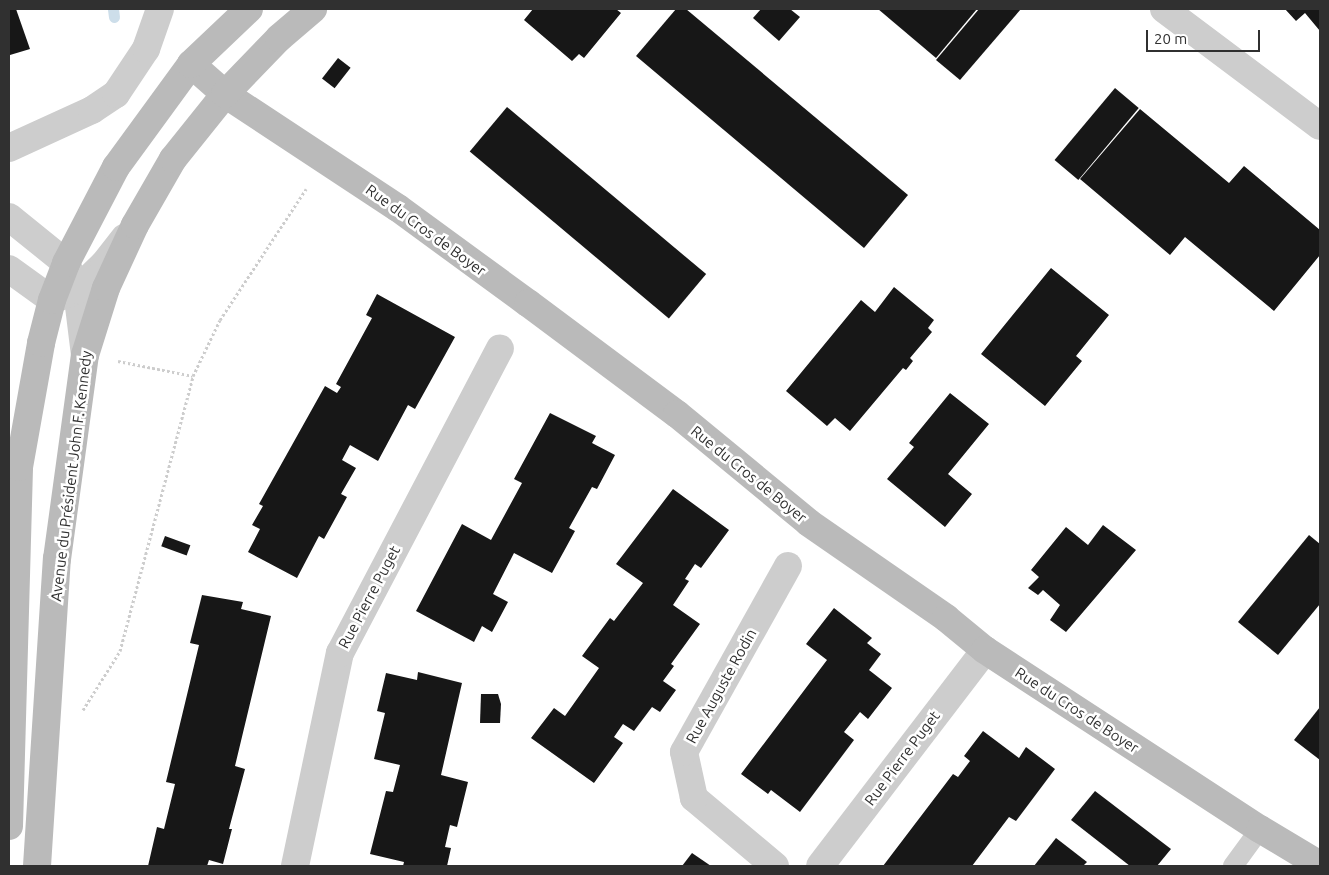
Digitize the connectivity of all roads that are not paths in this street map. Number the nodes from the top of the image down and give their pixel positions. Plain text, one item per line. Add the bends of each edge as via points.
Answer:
1 (160, 9) edge
2 (249, 9) edge
3 (312, 9) edge
4 (1164, 9) edge
5 (191, 64) junction
6 (225, 94) junction
7 (1320, 126) edge
8 (9, 148) edge
9 (9, 217) edge
10 (135, 225) junction
11 (66, 263) junction
12 (9, 269) edge
13 (64, 295) junction
14 (500, 348) dead end
15 (85, 355) junction
16 (788, 566) dead end
17 (985, 650) junction
18 (9, 826) edge
19 (1260, 829) junction
20 (1320, 865) edge
21 (37, 866) edge
22 (296, 866) edge
23 (776, 866) edge
24 (820, 866) edge
25 (1233, 866) edge

1 - 8 street via 146,49 116,94 92,110
2 - 5 main road
3 - 6 main road, Avenue du Président John F. Kennedy
4 - 7 street
5 - 6 main road, Rue du Cros de Boyer
5 - 11 main road via 116,168
6 - 10 main road, Avenue du Président John F. Kennedy via 173,159
6 - 17 main road, Rue du Cros de Boyer via 398,208 677,414 809,523 946,618
9 - 11 street
10 - 13 street via 104,264
10 - 15 main road, Avenue du Président John F. Kennedy via 106,288
11 - 13 main road
12 - 13 street
13 - 15 street
13 - 18 main road via 41,343 19,467
14 - 22 street, Rue Pierre Puget via 340,653
15 - 21 main road, Avenue du Président John F. Kennedy via 57,559
16 - 23 street, Rue Auguste Rodin via 684,752 694,798
17 - 19 main road, Rue du Cros de Boyer
17 - 24 street, Rue Pierre Puget
19 - 20 main road, Rue du Cros de Boyer
19 - 25 lane

